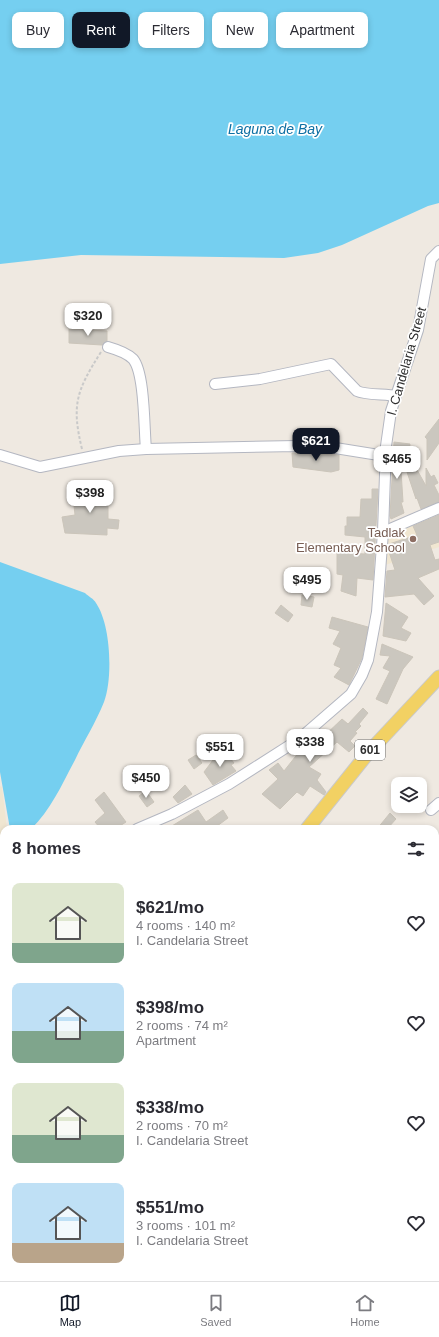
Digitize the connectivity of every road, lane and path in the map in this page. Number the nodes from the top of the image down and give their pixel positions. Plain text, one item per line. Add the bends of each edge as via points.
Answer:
1 (439, 251) edge
2 (108, 347) joint
3 (215, 384) dead end
4 (396, 396) junction
5 (146, 449) junction
6 (0, 455) edge
7 (386, 456) junction
8 (84, 458) junction
9 (439, 508) edge
10 (383, 532) junction
11 (439, 677) edge
12 (439, 803) edge
13 (431, 810) dead end
14 (146, 825) edge
15 (310, 825) edge

1 - 4 street, I. Candelaria Street via 431,259 418,330
2 - 5 street via 115,348 132,359 140,376
2 - 8 path via 101,352 81,385 77,403 78,430
3 - 4 street via 260,379 331,364 362,394
4 - 7 street, I. Candelaria Street via 391,411
5 - 7 street via 297,446 329,447
5 - 8 street
6 - 8 street via 40,467
7 - 10 street, I. Candelaria Street
9 - 10 street
10 - 14 street, I. Candelaria Street via 377,612 368,660 351,694 298,740 229,784
11 - 15 main road, 601 via 368,753
12 - 13 street

